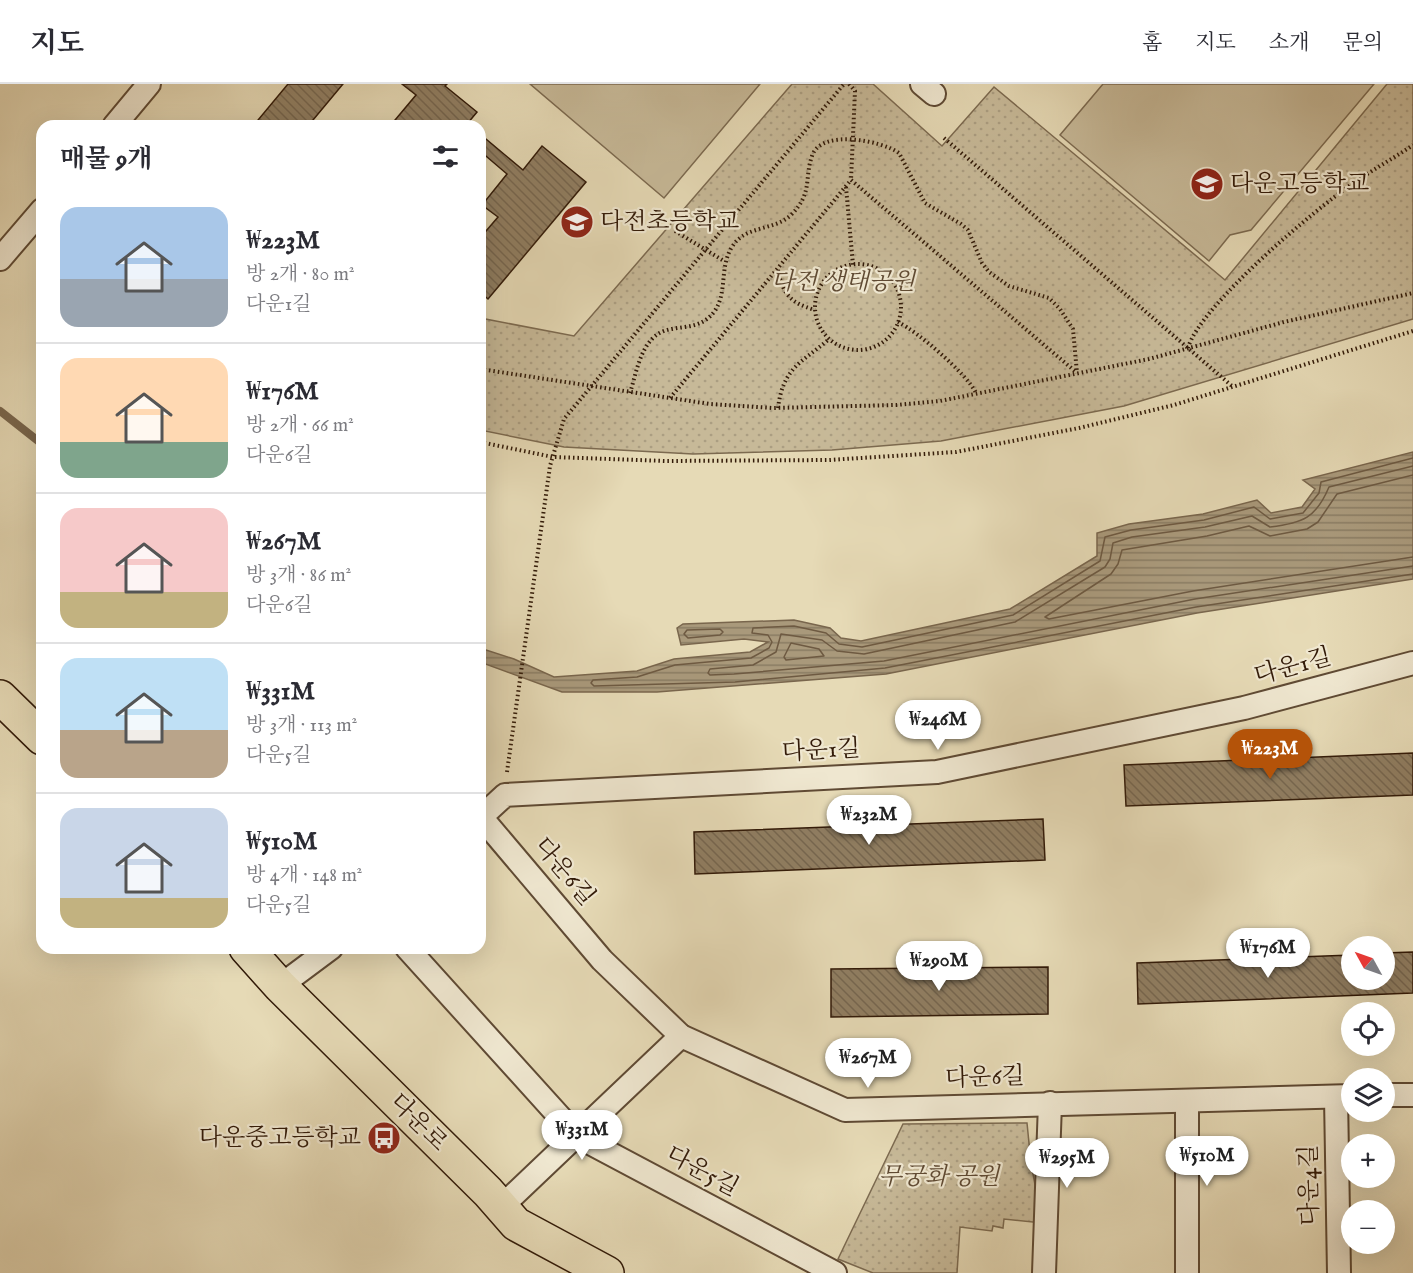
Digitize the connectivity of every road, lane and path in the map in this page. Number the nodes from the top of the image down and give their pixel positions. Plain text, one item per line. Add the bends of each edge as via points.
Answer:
1 (150, 84) edge
2 (844, 84) edge
3 (849, 84) edge
4 (119, 120) edge
5 (944, 138) dead end
6 (853, 139) junction
7 (1413, 145) edge
8 (851, 180) junction
9 (846, 187) junction
10 (36, 217) edge
11 (675, 231) dead end
12 (706, 250) junction
13 (0, 259) edge
14 (724, 261) junction
15 (853, 265) junction
16 (777, 269) junction
17 (1413, 293) edge
18 (815, 310) junction
19 (898, 322) junction
20 (1413, 331) edge
21 (828, 339) junction
22 (1188, 348) junction
23 (486, 370) edge
24 (1077, 373) junction
25 (1233, 386) junction
26 (591, 387) junction
27 (630, 393) junction
28 (976, 393) junction
29 (670, 399) junction
30 (778, 408) junction
31 (486, 443) edge
32 (553, 457) junction
33 (1413, 663) edge
34 (0, 697) edge
35 (36, 732) edge
36 (509, 755) dead end
37 (486, 812) edge
38 (486, 823) edge
39 (251, 954) edge
40 (323, 954) edge
41 (412, 954) edge
42 (280, 986) junction
43 (681, 1036) junction
44 (1395, 1095) edge
45 (1413, 1095) edge
46 (1341, 1097) edge
47 (1187, 1101) junction
48 (1050, 1103) junction
49 (1343, 1122) edge
50 (577, 1136) junction
51 (501, 1207) junction
52 (607, 1273) edge
53 (835, 1273) edge
54 (1044, 1273) edge
55 (1186, 1273) edge
56 (1339, 1273) edge

1 - 4 street
2 - 12 path
3 - 6 path via 855,91
5 - 22 path
6 - 8 path
6 - 14 path via 829,142 816,149 803,200 790,215 739,237
6 - 24 path via 899,153 925,203 968,231 982,263 996,277 1009,286 1054,302 1073,330
7 - 22 path via 1325,205 1233,286 1192,333
8 - 9 path
8 - 24 path
9 - 15 path
9 - 16 path
10 - 13 street
11 - 12 path
12 - 14 path
12 - 26 path
14 - 27 path via 716,309 694,327 663,331 654,337 640,359
15 - 18 path via 830,274 821,285
15 - 19 path via 872,267 894,285 899,298
16 - 18 path via 788,297
16 - 29 path
17 - 22 path
18 - 21 path via 819,327
19 - 21 path via 890,336 866,350 852,350
19 - 28 path via 927,341 970,381
20 - 25 path
21 - 30 path via 793,366 780,390
22 - 24 path
22 - 25 path
23 - 26 path
24 - 28 path
25 - 32 path via 1079,428 956,452 817,460
26 - 27 path
26 - 32 path via 564,419
27 - 29 path
28 - 30 path via 896,405
29 - 30 path
31 - 32 path
32 - 36 path
33 - 37 street, 다운1길 via 1244,708 937,772 505,795
34 - 35 main road
38 - 43 street, 다운6길 via 602,960
39 - 42 main road, 다운로
40 - 42 street
41 - 50 street, 다운5길
42 - 51 main road, 다운로
43 - 48 street, 다운6길 via 845,1110
43 - 50 street
44 - 45 street
46 - 47 street, 다운6길
47 - 48 street, 다운6길
47 - 55 street
48 - 54 street
49 - 56 street, 다운4길
50 - 51 street
50 - 53 street, 다운5길
51 - 52 main road, 다운로 via 516,1224

